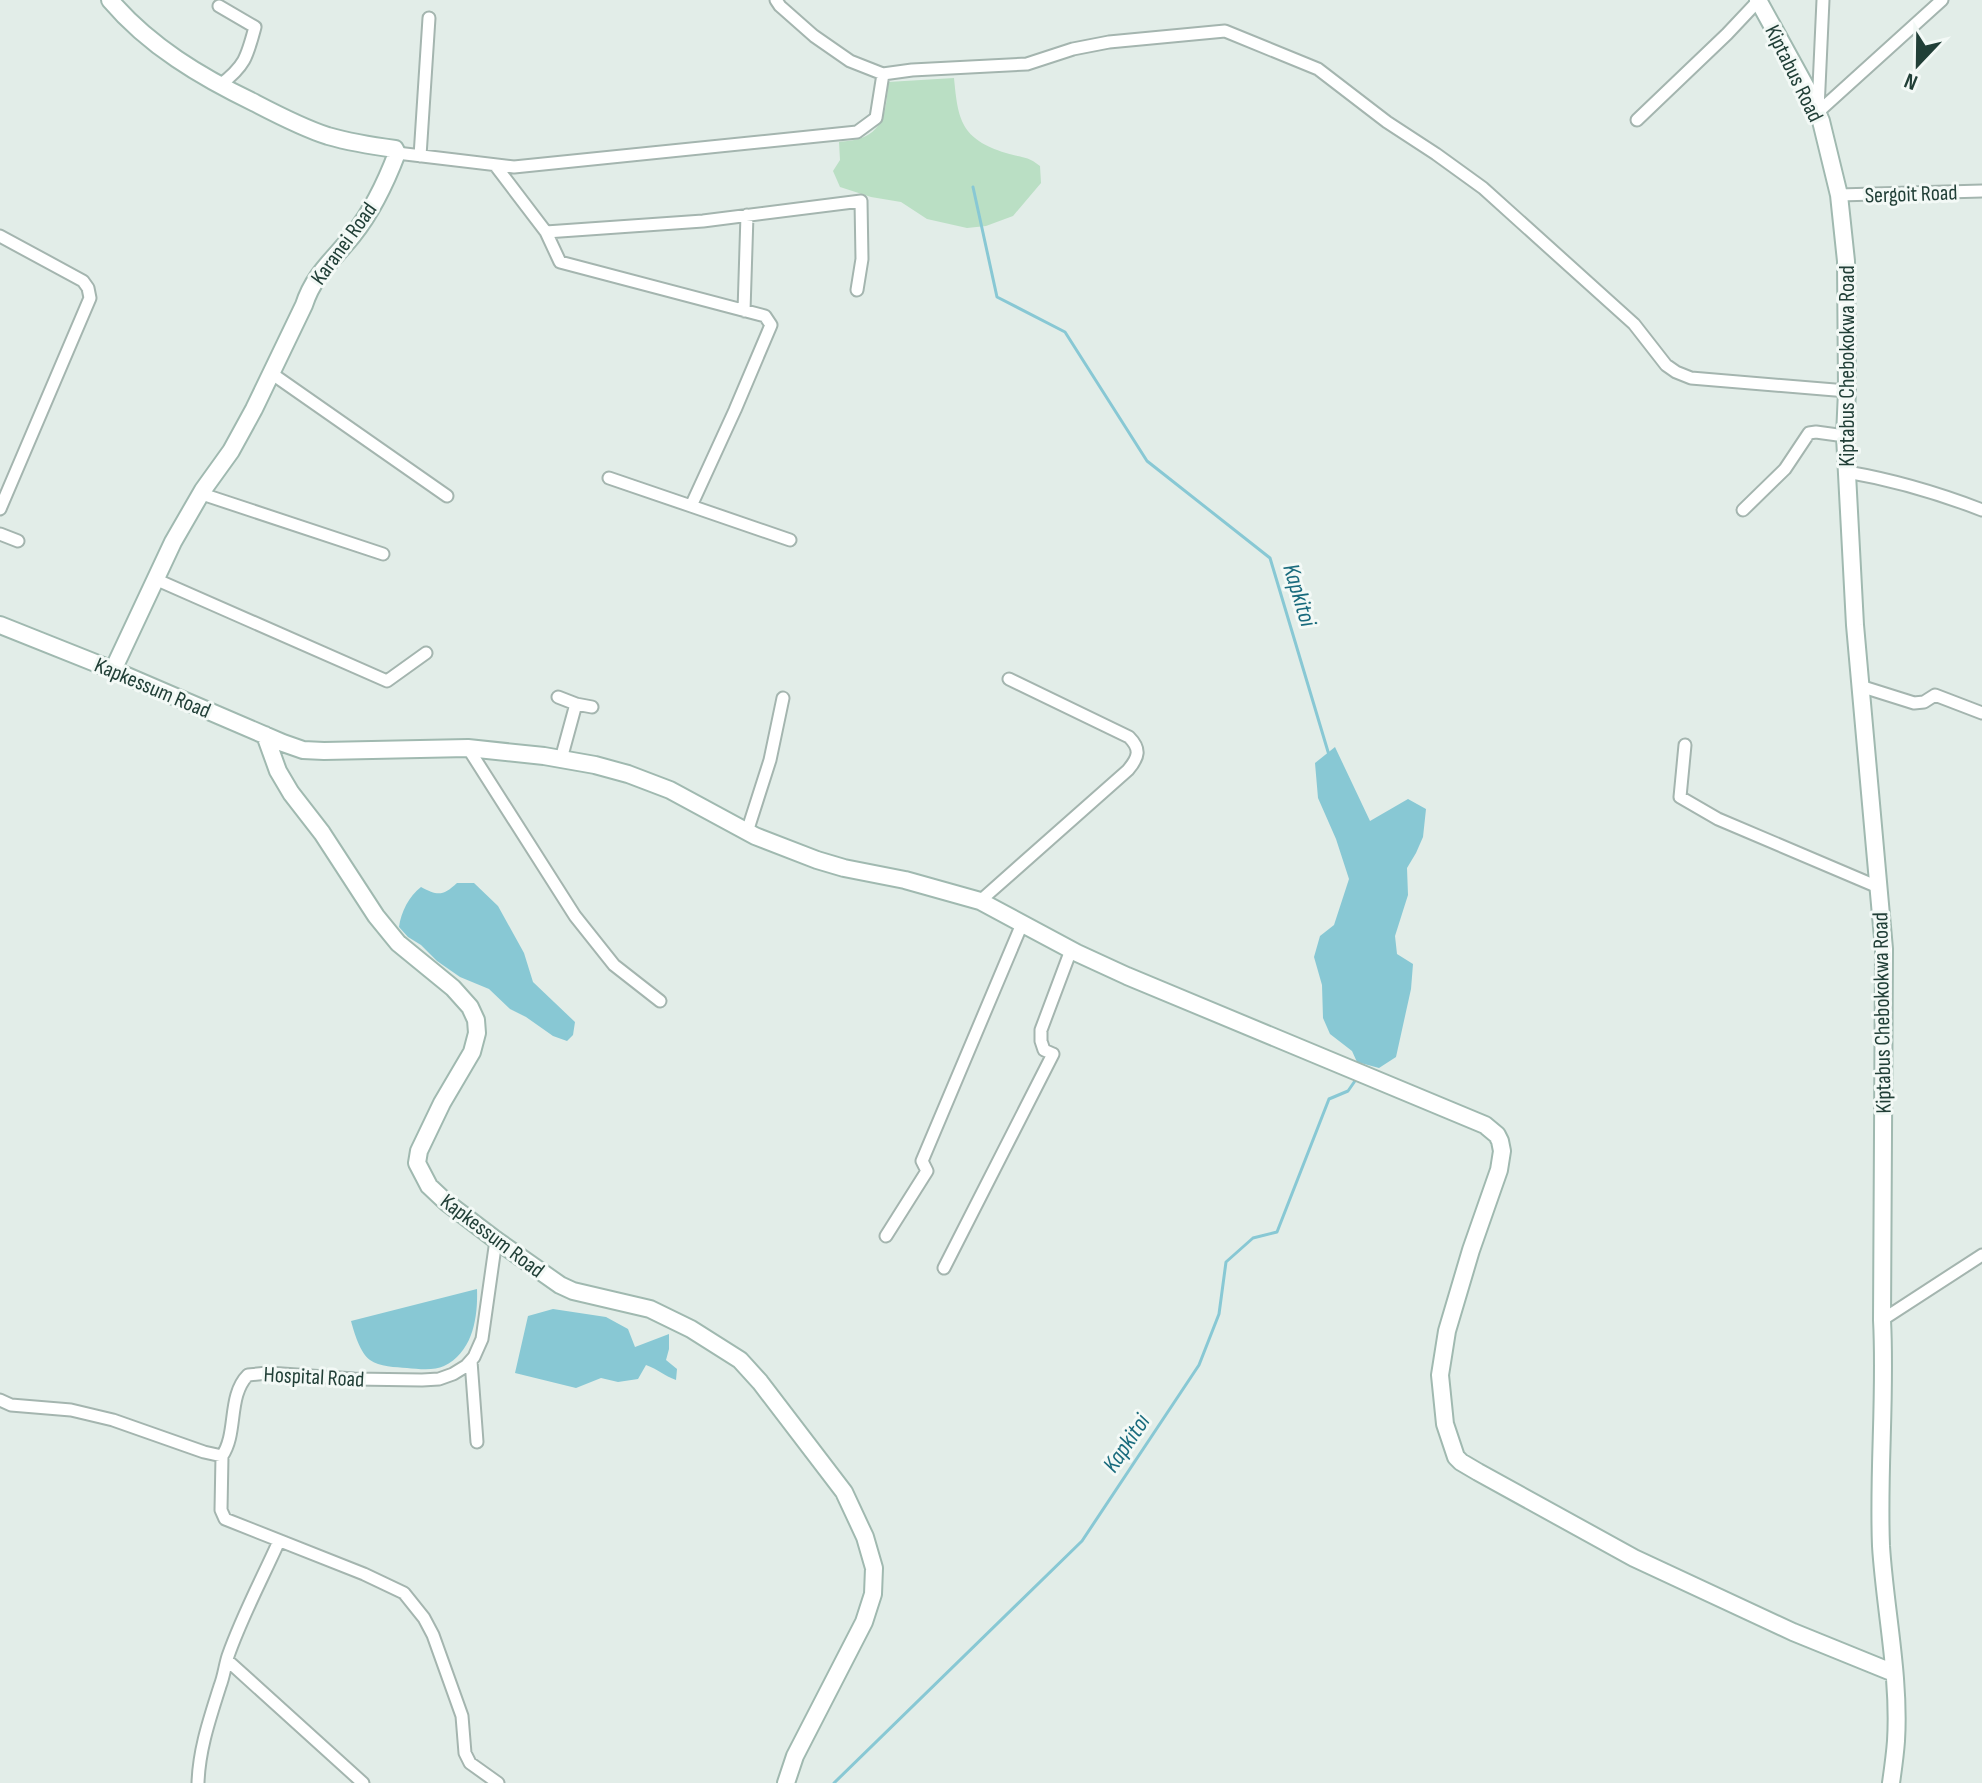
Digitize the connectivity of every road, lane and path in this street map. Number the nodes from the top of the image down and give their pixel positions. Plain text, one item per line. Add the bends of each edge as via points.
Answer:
1 (110, 0) edge
2 (776, 0) edge
3 (1758, 0) edge
4 (1823, 0) edge
5 (1942, 0) edge
6 (219, 6) dead end
7 (429, 18) dead end
8 (883, 74) junction
9 (220, 85) junction
10 (1817, 113) junction
11 (1637, 120) dead end
12 (397, 153) junction
13 (420, 156) junction
14 (495, 165) junction
15 (1982, 191) edge
16 (1839, 195) junction
17 (747, 215) junction
18 (546, 232) junction
19 (0, 236) edge
20 (857, 290) dead end
21 (744, 311) junction
22 (271, 373) junction
23 (1847, 391) junction
24 (1845, 436) junction
25 (1847, 472) junction
26 (609, 478) dead end
27 (202, 494) junction
28 (447, 496) dead end
29 (691, 506) junction
30 (0, 509) edge
31 (1743, 510) dead end
32 (1982, 510) edge
33 (0, 534) edge
34 (790, 540) dead end
35 (18, 541) dead end
36 (383, 554) dead end
37 (155, 579) junction
38 (0, 625) edge
39 (426, 653) dead end
40 (113, 670) junction
41 (1009, 679) dead end
42 (1860, 686) junction
43 (558, 697) dead end
44 (783, 698) dead end
45 (576, 704) junction
46 (592, 707) dead end
47 (1982, 713) edge
48 (265, 735) junction
49 (1685, 745) dead end
50 (468, 748) junction
51 (561, 759) junction
52 (747, 832) junction
53 (1878, 887) junction
54 (980, 901) junction
55 (1022, 924) junction
56 (1071, 950) junction
57 (660, 1001) dead end
58 (886, 1236) dead end
59 (496, 1240) junction
60 (1982, 1255) edge
61 (944, 1268) dead end
62 (1882, 1320) junction
63 (471, 1361) junction
64 (0, 1400) edge
65 (477, 1442) dead end
66 (222, 1456) junction
67 (279, 1541) junction
68 (227, 1660) junction
69 (1894, 1673) junction
70 (198, 1783) edge
71 (363, 1783) edge
72 (498, 1783) edge
73 (786, 1783) edge
74 (1891, 1783) edge

1 - 9 street via 164,50
2 - 8 street via 850,61
3 - 10 street, Kiptabus Road
3 - 11 street
4 - 10 street
5 - 10 street
6 - 9 street via 255,27 246,59
7 - 13 street
8 - 14 street via 876,118 857,132
8 - 23 street via 1027,64 1109,42 1225,31 1318,69 1483,188 1634,324 1676,372 1691,378
9 - 12 street via 328,136
10 - 16 street, Kiptabus Road
12 - 13 street
12 - 22 street, Karanei Road via 369,212 309,288
13 - 14 street
14 - 18 street
15 - 16 street, Sergoit Road
16 - 23 street, Kiptabus Chebokokwa Road via 1846,261
17 - 18 street
17 - 20 street via 861,201
17 - 21 street
18 - 21 street via 560,262
19 - 30 street via 83,281 90,298
21 - 29 street via 765,316 771,325
22 - 27 street, Karanei Road
22 - 28 street
23 - 24 street, Kiptabus Chebokokwa Road
24 - 25 street, Kiptabus Chebokokwa Road
24 - 31 street via 1809,433 1785,469
25 - 32 street via 1927,490
25 - 42 street, Kiptabus Chebokokwa Road
26 - 29 street
27 - 36 street
27 - 37 street, Karanei Road
29 - 34 street
33 - 35 street
37 - 39 street via 387,681
37 - 40 street, Karanei Road
38 - 40 street, Kapkessum Road
40 - 48 street, Kapkessum Road
41 - 54 street via 1129,737 1137,744 1137,755 1128,770
42 - 47 street via 1914,703 1935,695
42 - 53 street, Kiptabus Chebokokwa Road
43 - 45 street
44 - 52 street
45 - 46 street
45 - 51 street
48 - 50 street via 303,750
48 - 59 street, Kapkessum Road via 291,793 376,916 398,943 453,988 476,1020 472,1052 442,1103 417,1163 429,1186
49 - 53 street via 1680,797 1718,819
50 - 51 street
50 - 57 street via 575,916 614,965
51 - 52 street via 670,790
52 - 54 street via 844,868
53 - 62 street, Kiptabus Chebokokwa Road via 1884,949
54 - 55 street
55 - 56 street
55 - 58 street via 922,1161 927,1171
56 - 61 street via 1041,1030 1044,1050 1053,1054
56 - 69 street via 1475,1121 1497,1135 1502,1151 1499,1170 1447,1331 1440,1375 1445,1424 1456,1457 1634,1558
59 - 63 street via 482,1339
59 - 73 street, Kapkessum Road via 560,1285 650,1309 740,1360 844,1492 874,1568 873,1594
60 - 62 street
62 - 69 street, Kiptabus Chebokokwa Road via 1882,1546
63 - 65 street
63 - 66 street, Hospital Road via 439,1379 248,1375
64 - 66 street via 113,1420
66 - 67 street via 223,1516
67 - 68 street
67 - 72 street via 364,1574 412,1601 433,1635 462,1716 467,1759
68 - 70 street via 204,1740
68 - 71 street
69 - 74 street, Kiptabus Chebokokwa Road

